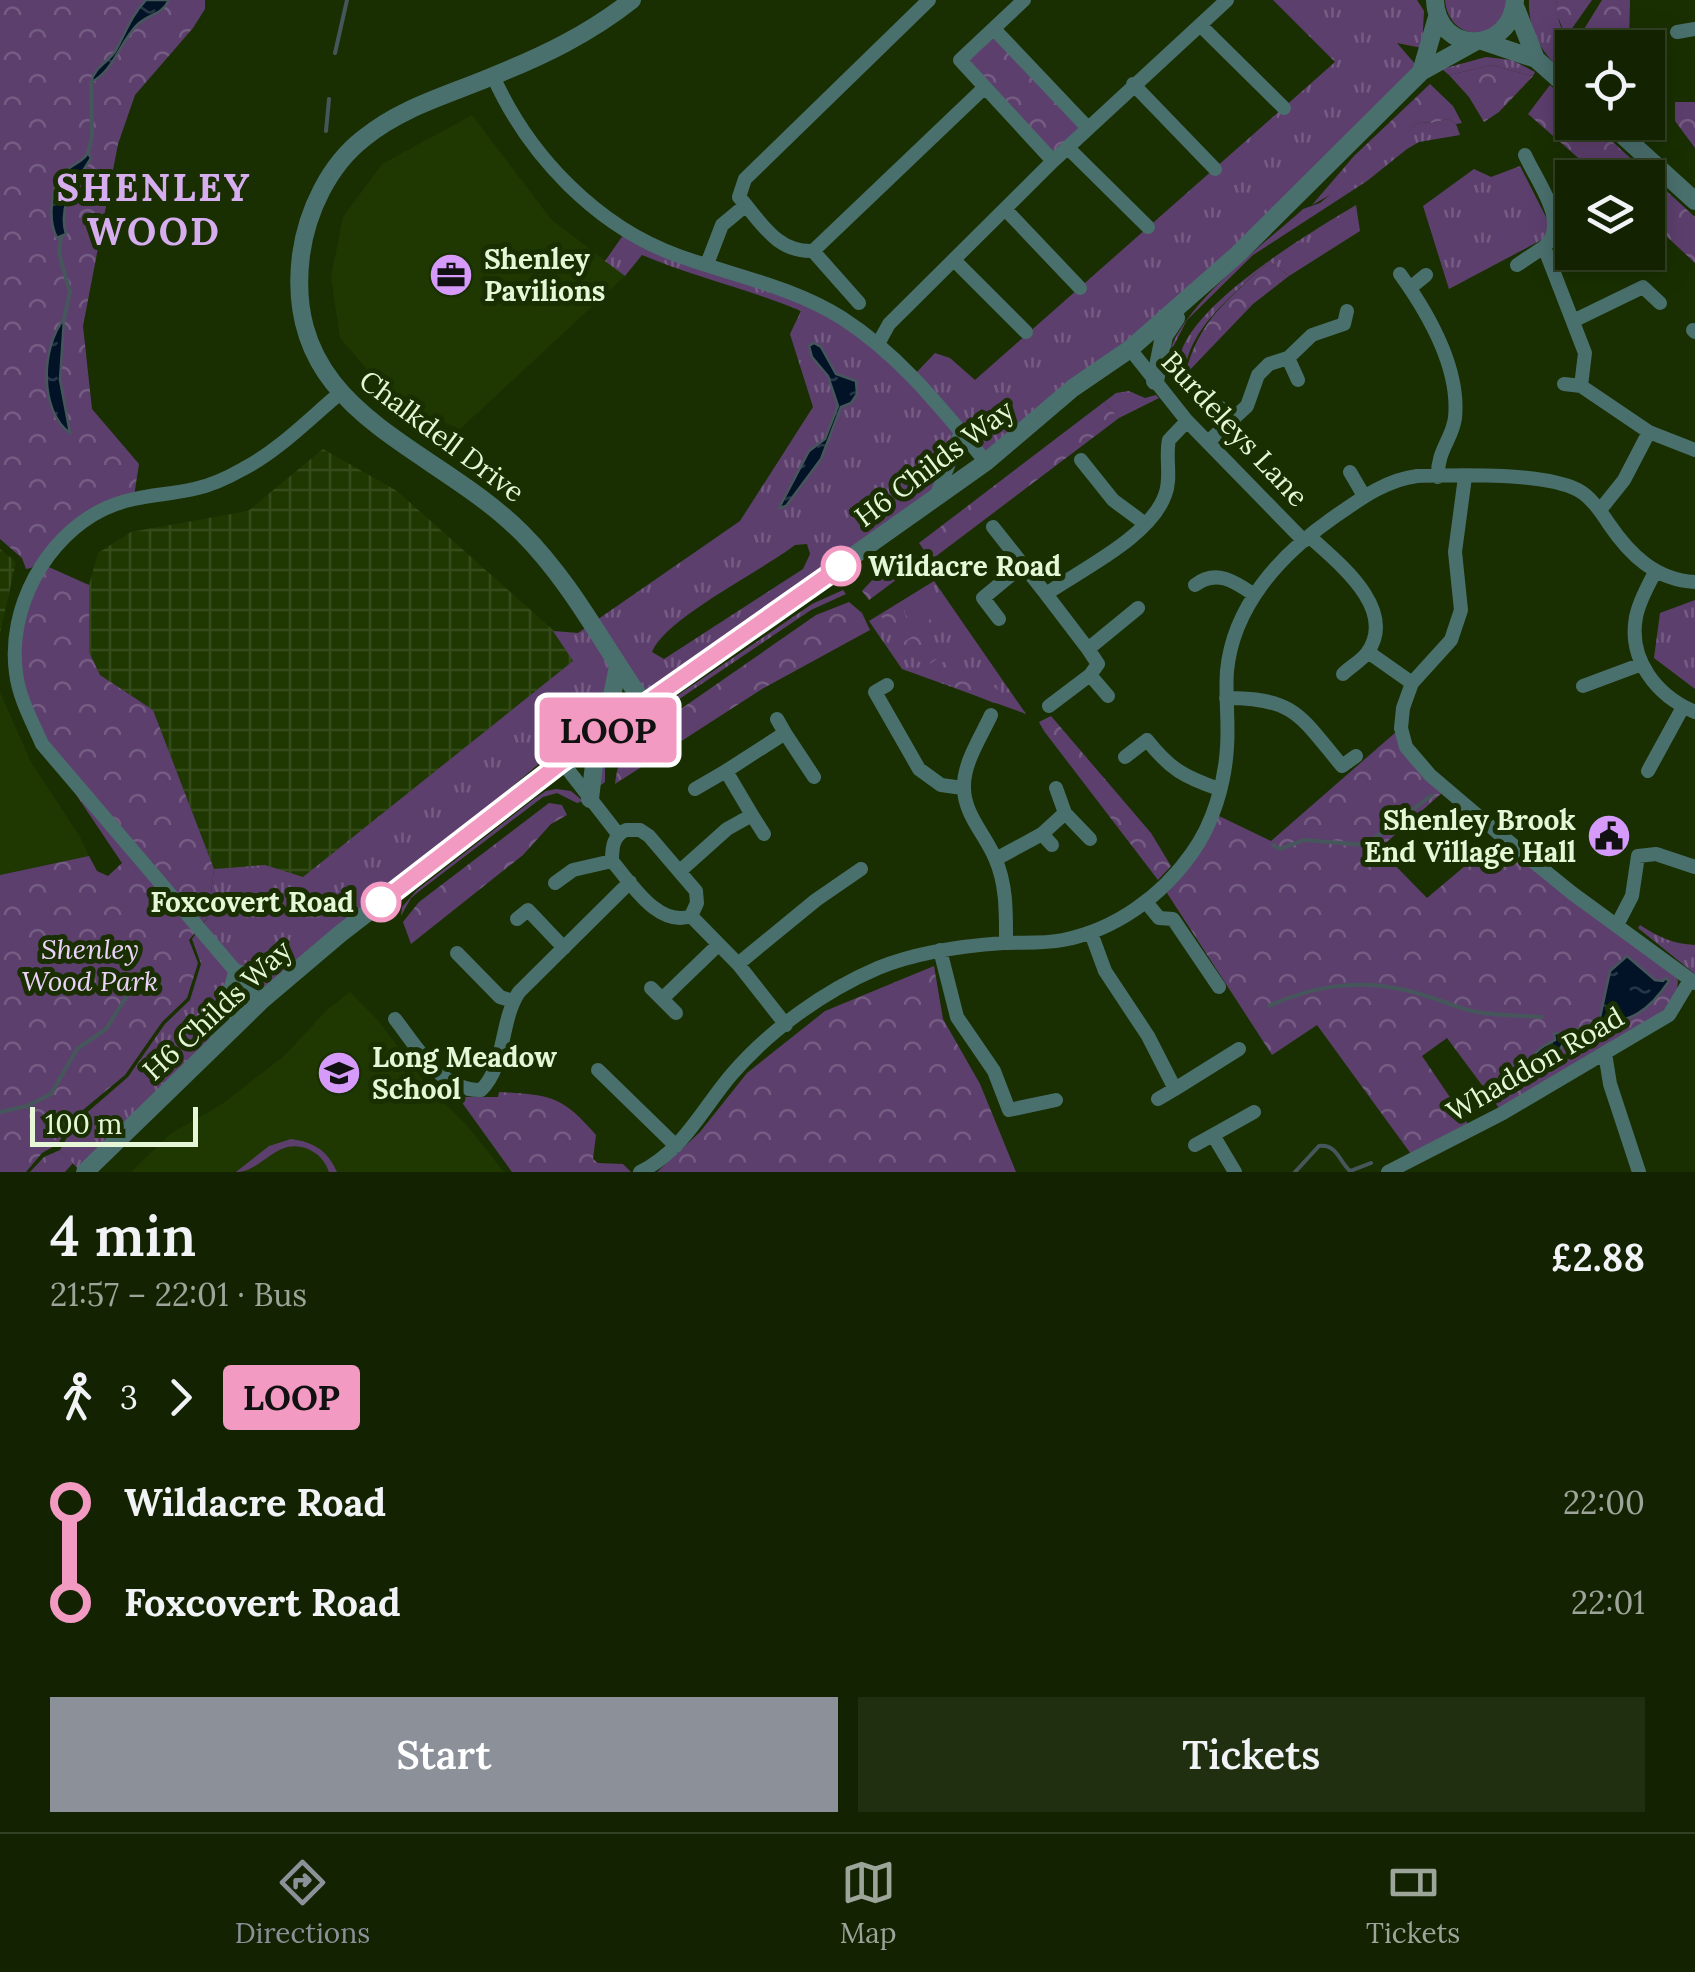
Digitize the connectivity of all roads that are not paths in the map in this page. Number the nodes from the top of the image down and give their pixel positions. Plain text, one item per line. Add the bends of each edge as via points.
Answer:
1 (632, 0) edge
2 (1228, 0) edge
3 (1515, 2) edge
4 (1014, 3) edge
5 (923, 5) edge
6 (1434, 6) edge
7 (1200, 25) junction
8 (994, 29) junction
9 (1479, 42) junction
10 (1536, 59) junction
11 (1421, 72) junction
12 (493, 76) junction
13 (1555, 76) edge
14 (1133, 84) junction
15 (985, 88) junction
16 (1284, 108) dead end
17 (1088, 128) junction
18 (1628, 140) edge
19 (1068, 147) junction
20 (1525, 155) dead end
21 (1053, 161) junction
22 (1215, 169) dead end
23 (1695, 200) edge
24 (746, 206) junction
25 (1005, 209) junction
26 (1555, 215) edge
27 (1148, 227) dead end
28 (1555, 234) edge
29 (1544, 247) junction
30 (813, 251) junction
31 (954, 260) junction
32 (707, 264) junction
33 (1517, 265) dead end
34 (1400, 274) dead end
35 (1426, 274) dead end
36 (1080, 288) dead end
37 (1410, 288) junction
38 (1186, 300) junction
39 (859, 303) dead end
40 (1660, 303) dead end
41 (1346, 312) dead end
42 (1573, 322) junction
43 (1026, 332) dead end
44 (878, 344) junction
45 (1130, 349) junction
46 (1288, 358) junction
47 (1298, 380) dead end
48 (1155, 382) junction
49 (1564, 384) dead end
50 (1581, 386) junction
51 (339, 394) junction
52 (1221, 408) dead end
53 (1187, 420) junction
54 (1233, 422) junction
55 (961, 432) junction
56 (1649, 432) junction
57 (1208, 442) junction
58 (1695, 450) edge
59 (1081, 460) dead end
60 (986, 462) junction
61 (1350, 472) dead end
62 (1438, 476) junction
63 (1465, 477) junction
64 (1364, 496) junction
65 (935, 498) junction
66 (1600, 510) junction
67 (1144, 523) junction
68 (994, 527) dead end
69 (1307, 539) junction
70 (1023, 565) junction
71 (1654, 572) junction
72 (1200, 575) dead end
73 (1695, 582) edge
74 (1046, 594) junction
75 (1253, 594) junction
76 (1138, 608) dead end
77 (999, 619) dead end
78 (1088, 649) junction
79 (1368, 652) junction
80 (1642, 664) junction
81 (618, 666) junction
82 (8, 674) edge
83 (1343, 674) dead end
84 (1090, 675) junction
85 (1412, 683) junction
86 (1583, 686) dead end
87 (1108, 696) dead end
88 (1226, 698) junction
89 (861, 701) dead end
90 (644, 705) junction
91 (1049, 706) dead end
92 (1689, 709) edge
93 (991, 715) dead end
94 (776, 719) dead end
95 (617, 724) junction
96 (785, 733) junction
97 (588, 743) junction
98 (1125, 756) dead end
99 (1356, 756) dead end
100 (562, 762) junction
101 (726, 770) junction
102 (1648, 771) dead end
103 (814, 778) dead end
104 (695, 788) dead end
105 (964, 788) junction
106 (1056, 788) dead end
107 (1219, 789) junction
108 (590, 798) junction
109 (1065, 814) junction
110 (752, 815) junction
111 (618, 834) junction
112 (764, 834) dead end
113 (1090, 839) dead end
114 (996, 858) junction
115 (612, 861) junction
116 (1695, 867) edge
117 (861, 869) dead end
118 (680, 871) junction
119 (630, 882) junction
120 (555, 883) dead end
121 (1146, 902) junction
122 (526, 911) dead end
123 (691, 916) junction
124 (1616, 924) junction
125 (1090, 933) junction
126 (1006, 943) junction
127 (718, 944) junction
128 (564, 948) junction
129 (940, 950) junction
130 (457, 954) dead end
131 (738, 964) junction
132 (237, 973) junction
133 (1692, 982) edge
134 (1219, 988) dead end
135 (513, 1000) junction
136 (261, 1001) junction
137 (676, 1013) dead end
138 (394, 1019) dead end
139 (786, 1025) junction
140 (217, 1045) junction
141 (1239, 1049) dead end
142 (1604, 1052) junction
143 (1175, 1088) junction
144 (594, 1092) dead end
145 (1158, 1098) dead end
146 (1056, 1100) dead end
147 (1254, 1112) dead end
148 (1212, 1135) junction
149 (676, 1146) junction
150 (1195, 1146) dead end
151 (1636, 1171) edge
152 (85, 1172) edge
153 (640, 1172) edge
154 (1234, 1172) edge
155 (1388, 1172) edge

1 - 12 street, Chalkdell Drive via 579,37
2 - 7 street
3 - 9 street, H6 Childs Way via 1504,29
3 - 10 street
4 - 8 street
5 - 24 street via 745,179 739,196
6 - 9 street via 1452,35
6 - 11 street, H6 Childs Way
7 - 14 street
7 - 16 street
8 - 15 street via 960,60
8 - 17 street
9 - 10 street
9 - 11 street, H6 Childs Way
10 - 13 street
11 - 38 street, H6 Childs Way
12 - 32 street via 518,123 574,190 637,237
12 - 51 street, Chalkdell Drive via 386,121 344,157 312,211 299,274 303,311 310,342
14 - 17 street
14 - 22 street
15 - 21 street
15 - 30 street
17 - 19 street
18 - 23 street
19 - 21 street
19 - 27 street
20 - 26 street
21 - 25 street
24 - 30 street via 778,242
24 - 32 street via 722,225
25 - 31 street
25 - 36 street
28 - 29 street
29 - 33 street
29 - 42 street
30 - 39 street
31 - 43 street
31 - 44 street via 889,324
32 - 44 street via 811,301
34 - 37 street
35 - 37 street
37 - 62 street via 1448,368 1455,406
38 - 45 street, H6 Childs Way
38 - 48 street via 1164,336
40 - 42 street via 1639,283
41 - 46 street via 1344,324 1312,335
42 - 50 street via 1585,353
44 - 55 street
45 - 48 street, Burdeleys Lane
45 - 60 street, H6 Childs Way
46 - 47 street
46 - 54 street via 1258,374 1247,406
48 - 53 street, Burdeleys Lane
49 - 50 street
50 - 56 street
51 - 81 street, Chalkdell Drive via 374,426 481,495 524,535 568,587
51 - 82 street via 245,469 196,489 139,496 103,509 71,532 34,576
52 - 54 street
53 - 57 street, Burdeleys Lane
53 - 67 street via 1168,440 1167,492
54 - 57 street
55 - 60 street
55 - 65 street
56 - 58 street
56 - 66 street
57 - 69 street, Burdeleys Lane
59 - 67 street via 1092,485
60 - 65 street, H6 Childs Way
61 - 64 street
62 - 63 street
62 - 64 street via 1408,477
63 - 66 street via 1544,480 1580,491
63 - 85 street via 1455,552 1461,610 1451,640
64 - 69 street
65 - 90 street, H6 Childs Way
66 - 71 street
67 - 74 street
68 - 70 street
69 - 75 street
69 - 79 street, Burdeleys Lane via 1356,580 1374,615
70 - 74 street
70 - 77 street via 983,598
71 - 73 street
71 - 80 street via 1636,617
72 - 75 street via 1226,577
74 - 78 street
75 - 88 street via 1231,649
76 - 78 street
78 - 84 street via 1098,664
79 - 83 street
79 - 85 street
80 - 86 street
80 - 92 street via 1666,697
81 - 90 street, Chalkdell Drive
81 - 97 street via 610,706
82 - 132 street via 42,744
84 - 87 street
84 - 91 street
85 - 124 street via 1401,728 1406,747 1430,776
88 - 99 street via 1285,705 1304,720 1337,771
88 - 107 street via 1228,748
89 - 105 street via 881,689 920,769 941,785
90 - 95 street, H6 Childs Way
92 - 102 street
93 - 105 street
94 - 96 street
95 - 97 street, H6 Childs Way
95 - 108 street via 594,765
96 - 101 street
96 - 103 street
97 - 100 street, H6 Childs Way
98 - 107 street via 1151,736 1166,764
100 - 108 street
100 - 136 street, H6 Childs Way
101 - 104 street
101 - 110 street
105 - 114 street
106 - 109 street
107 - 121 street via 1212,820 1192,854
108 - 111 street
109 - 113 street
109 - 114 street via 1047,839
110 - 112 street
110 - 118 street
111 - 115 street
111 - 118 street via 640,830
114 - 126 street via 1006,898
115 - 119 street
115 - 120 street via 573,870
116 - 124 street via 1656,854 1638,856 1632,896
117 - 131 street
118 - 123 street via 696,891
119 - 123 street via 669,918
119 - 128 street
121 - 125 street
121 - 134 street via 1159,918 1173,919
122 - 128 street
123 - 127 street
124 - 133 street
125 - 126 street
125 - 143 street via 1105,971
126 - 129 street
127 - 131 street
127 - 137 street via 657,993
128 - 135 street
129 - 139 street via 839,985
129 - 146 street via 957,1017 994,1071 1009,1110
130 - 135 street via 500,997
131 - 139 street
132 - 136 street
132 - 140 street
133 - 142 street, Whaddon Road via 1669,1015
135 - 138 street via 481,1090 443,1078 416,1034
136 - 140 street, H6 Childs Way
139 - 149 street via 730,1076
140 - 152 street, H6 Childs Way
141 - 143 street
142 - 151 street
142 - 155 street, Whaddon Road
143 - 145 street
144 - 149 street via 602,1074
147 - 148 street
148 - 150 street
148 - 154 street
149 - 153 street

